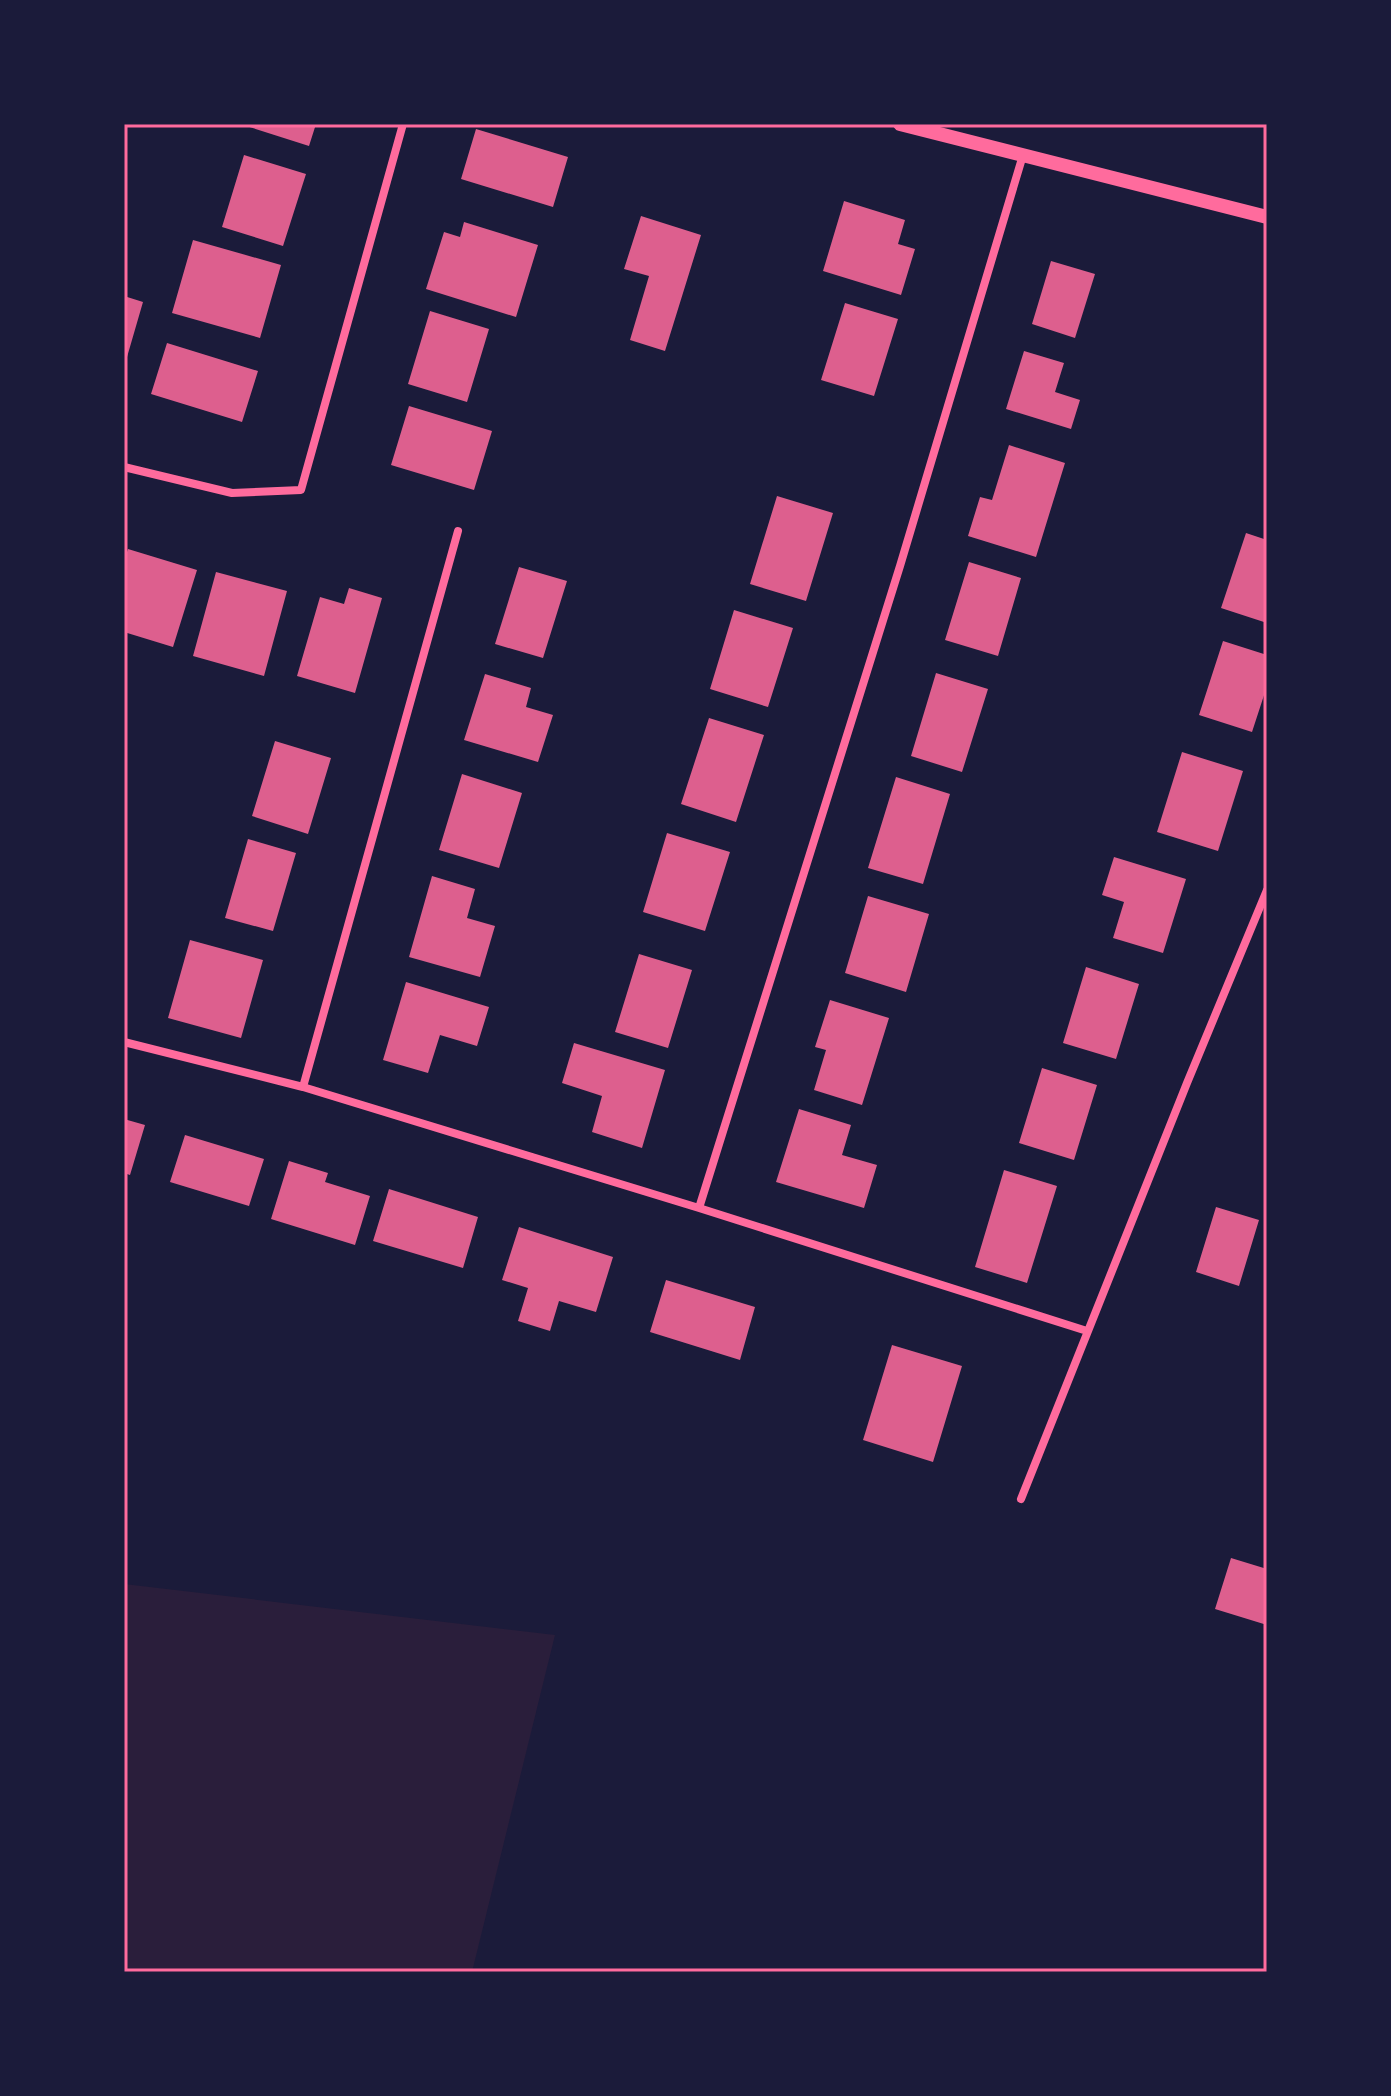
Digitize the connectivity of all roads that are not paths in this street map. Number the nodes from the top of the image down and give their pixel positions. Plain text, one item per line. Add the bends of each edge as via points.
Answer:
1 (403, 124) edge
2 (900, 124) edge
3 (1024, 154) junction
4 (1267, 217) edge
5 (124, 467) edge
6 (458, 531) dead end
7 (1267, 890) edge
8 (124, 1042) edge
9 (303, 1087) junction
10 (699, 1208) junction
11 (1087, 1331) junction
12 (1021, 1499) dead end

1 - 5 street via 301,490 232,493
2 - 3 street
3 - 4 street
3 - 10 street
6 - 9 street
7 - 11 street
8 - 9 street
9 - 10 street
10 - 11 street
11 - 12 street

